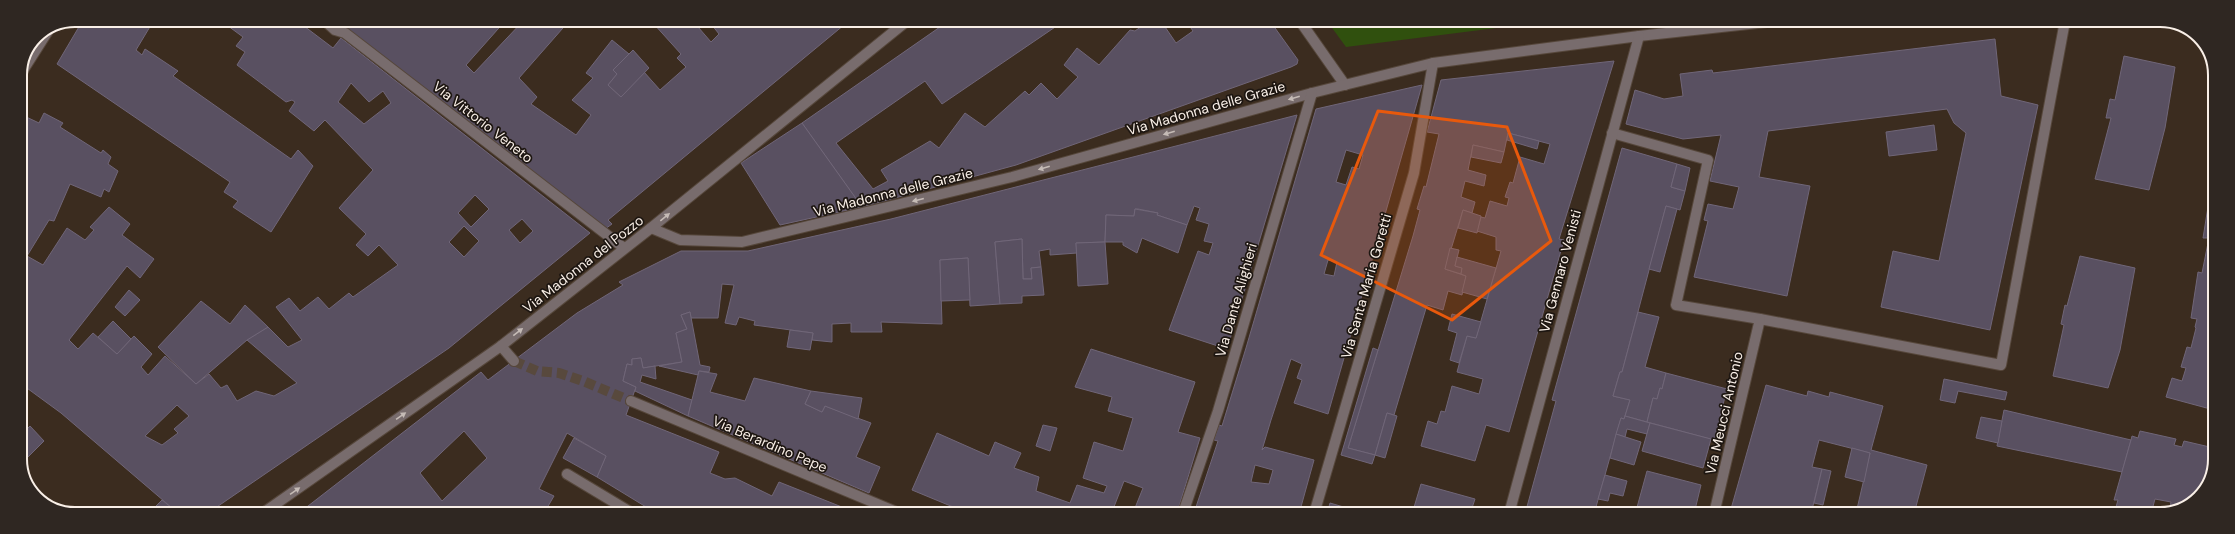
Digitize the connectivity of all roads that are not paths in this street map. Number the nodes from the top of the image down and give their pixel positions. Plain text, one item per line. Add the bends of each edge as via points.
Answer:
1 (332, 27) edge
2 (899, 27) edge
3 (1304, 27) edge
4 (1721, 27) edge
5 (2065, 27) edge
6 (1639, 36) junction
7 (43, 40) edge
8 (30, 60) edge
9 (1433, 63) junction
10 (1345, 85) junction
11 (1312, 93) junction
12 (1612, 132) junction
13 (651, 228) junction
14 (624, 248) junction
15 (1760, 318) junction
16 (501, 346) junction
17 (514, 361) tunnel mouth
18 (631, 401) tunnel mouth
19 (567, 474) dead end
20 (272, 507) edge
21 (622, 507) edge
22 (885, 507) edge
23 (1185, 507) edge
24 (1316, 507) edge
25 (1511, 507) edge
26 (1716, 507) edge

1 - 14 street, Via Vittorio Veneto via 345,33
13 -> 2 street, Via Madonna del Pozzo
3 - 10 street
4 - 6 street, Via Madonna delle Grazie
5 - 15 street via 2001,365
6 - 9 street, Via Madonna delle Grazie
6 - 12 street, Via Gennaro Venisti
7 - 8 street
9 - 10 street, Via Madonna delle Grazie
9 - 24 street, Via Santa Maria Goretti via 1414,173
10 - 11 street, Via Madonna delle Grazie
11 -> 13 street, Via Madonna delle Grazie via 1012,177 742,242 680,240
11 - 23 street, Via Dante Alighieri via 1218,411
12 - 15 street via 1708,160 1676,305
12 - 25 street, Via Gennaro Venisti
13 - 14 street, Via Madonna del Pozzo
16 -> 14 street, Via Madonna del Pozzo
15 - 26 street, Via Meucci Antonio
16 - 17 street
20 -> 16 street, Via Madonna del Pozzo
18 - 22 street, Via Berardino Pepe
19 - 21 street

